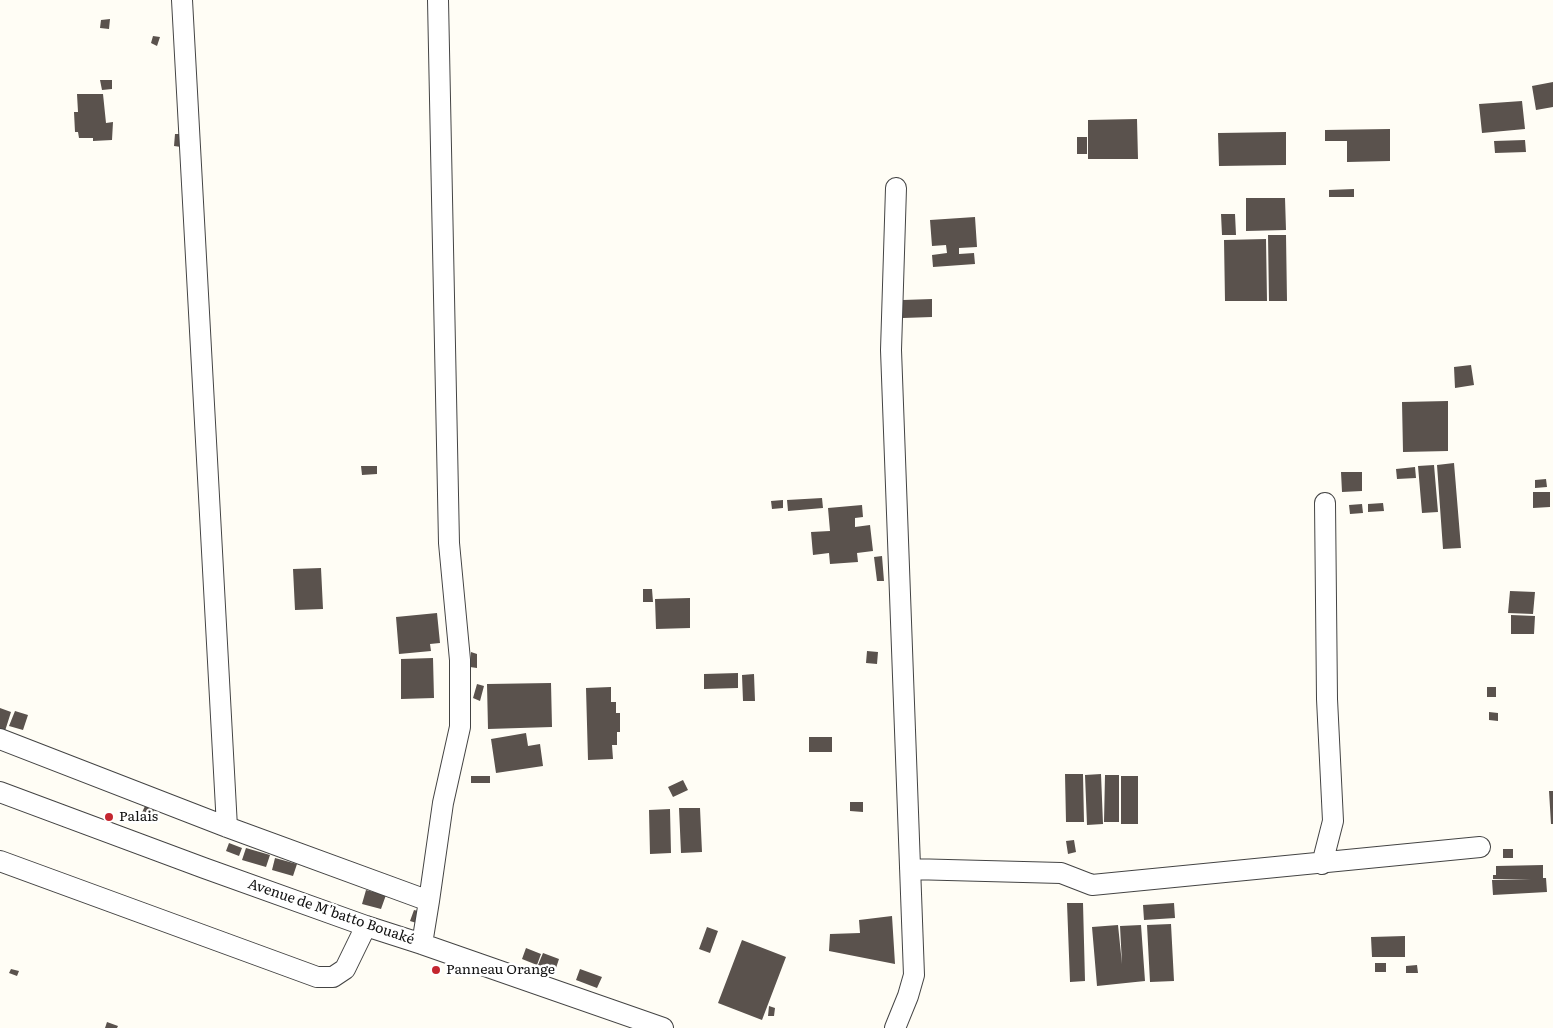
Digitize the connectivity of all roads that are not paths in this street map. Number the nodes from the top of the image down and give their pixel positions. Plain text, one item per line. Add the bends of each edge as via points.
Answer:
1 (182, 0) edge
2 (438, 0) edge
3 (896, 188) dead end
4 (1325, 503) dead end
5 (0, 739) edge
6 (0, 792) edge
7 (227, 827) junction
8 (1480, 847) dead end
9 (0, 861) edge
10 (1322, 864) junction
11 (910, 869) junction
12 (430, 901) junction
13 (366, 926) junction
14 (422, 944) junction
15 (663, 1028) edge
16 (895, 1028) edge

1 - 7 street
2 - 12 street via 449,543 460,660 460,728 443,803
3 - 11 street via 891,350
4 - 10 street via 1327,699 1333,821
5 - 7 street
6 - 13 street, Avenue de M'batto Bouaké
7 - 12 street
8 - 10 street
9 - 13 street via 317,977 333,977 345,969
10 - 11 street via 1092,885 1061,873
11 - 16 street via 914,975
12 - 14 street
13 - 14 street, Avenue de M'batto Bouaké
14 - 15 street, Avenue de M'batto Bouaké

